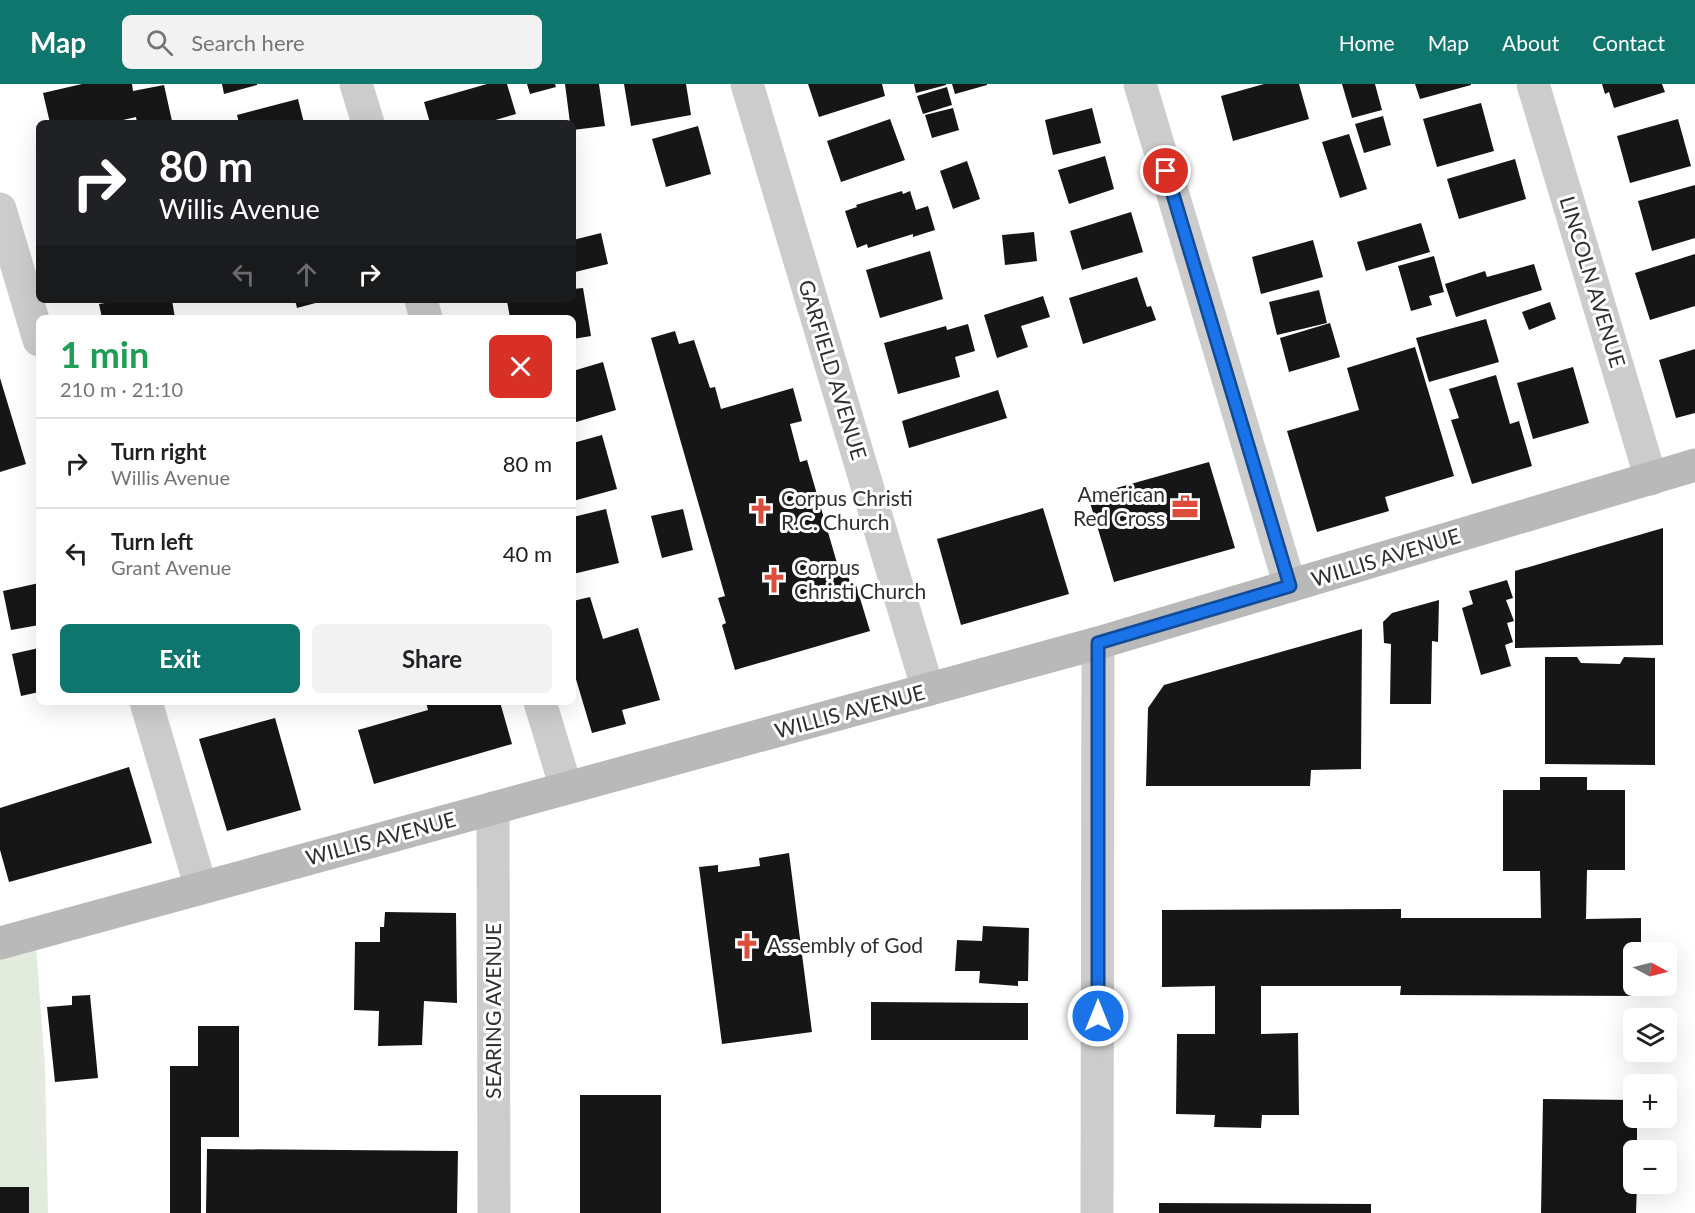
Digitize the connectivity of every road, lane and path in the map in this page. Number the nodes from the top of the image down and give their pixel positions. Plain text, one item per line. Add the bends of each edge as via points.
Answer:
1 (356, 84) edge
2 (747, 84) edge
3 (1140, 84) edge
4 (1533, 84) edge
5 (367, 120) edge
6 (0, 209) edge
7 (12, 296) edge
8 (36, 335) edge
9 (1695, 465) edge
10 (1651, 479) junction
11 (1290, 586) junction
12 (1098, 643) junction
13 (928, 690) junction
14 (147, 705) edge
15 (541, 705) edge
16 (566, 788) junction
17 (493, 808) junction
18 (201, 888) junction
19 (0, 943) edge
20 (494, 1213) edge
21 (1097, 1213) edge

1 - 5 street
2 - 13 street, GARFIELD AVENUE
3 - 11 street
4 - 10 street, LINCOLN AVENUE
6 - 7 street
7 - 8 street
9 - 10 main road, WILLIS AVENUE
10 - 11 main road, WILLIS AVENUE
11 - 12 main road, WILLIS AVENUE
12 - 13 main road, WILLIS AVENUE
12 - 21 street
13 - 16 main road, WILLIS AVENUE
14 - 18 street
15 - 16 street
16 - 17 main road, WILLIS AVENUE
17 - 18 main road, WILLIS AVENUE
17 - 20 street, SEARING AVENUE
18 - 19 main road, WILLIS AVENUE

